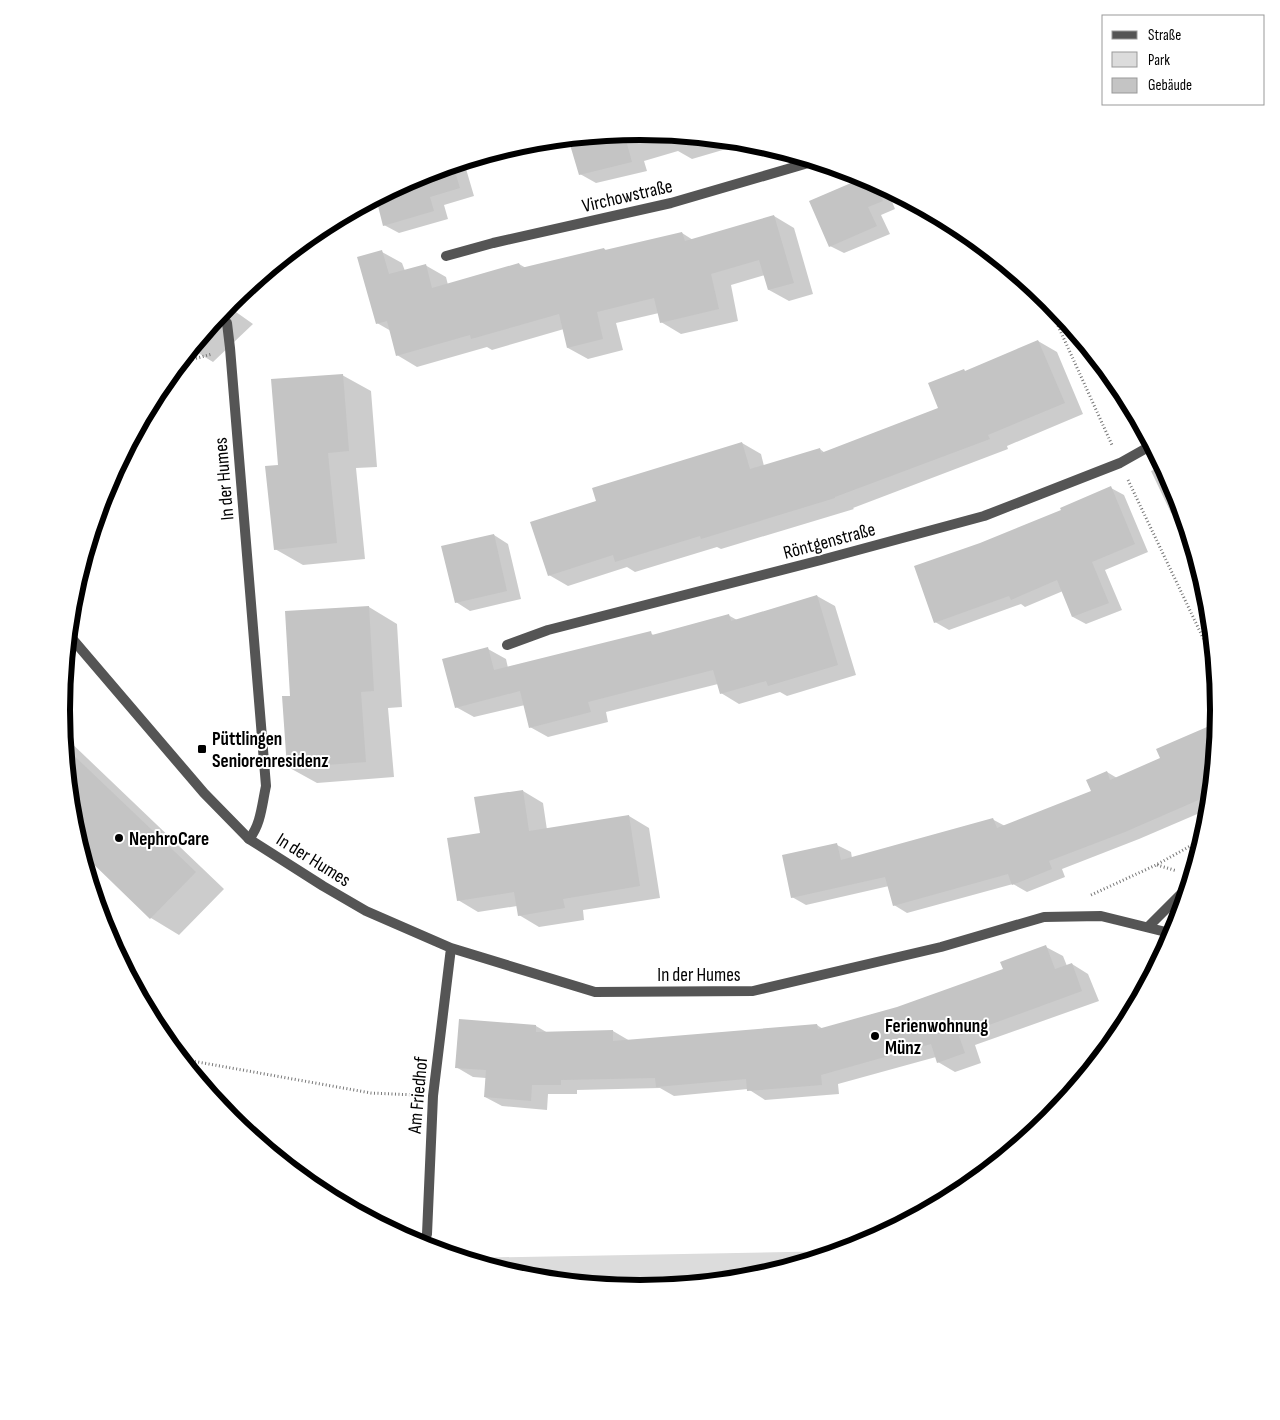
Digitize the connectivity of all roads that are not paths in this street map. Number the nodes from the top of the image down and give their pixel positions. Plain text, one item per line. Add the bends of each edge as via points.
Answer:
1 (804, 164) edge
2 (446, 256) dead end
3 (227, 323) dead end
4 (1146, 448) edge
5 (74, 641) edge
6 (507, 645) dead end
7 (249, 838) junction
8 (1179, 896) edge
9 (1148, 927) junction
10 (1165, 932) edge
11 (451, 948) junction
12 (425, 1238) edge

1 - 2 street, Virchowstraße via 671,203
3 - 7 street, In der Humes via 266,786 260,818
4 - 6 street, Röntgenstraße via 1120,463 984,516 548,630
5 - 7 street, In der Humes via 204,793
7 - 11 street, In der Humes via 366,911
8 - 9 street
9 - 10 street, In der Humes
9 - 11 street, In der Humes via 1101,916 1044,916 940,947 753,991 595,992
11 - 12 street, Am Friedhof via 433,1096

